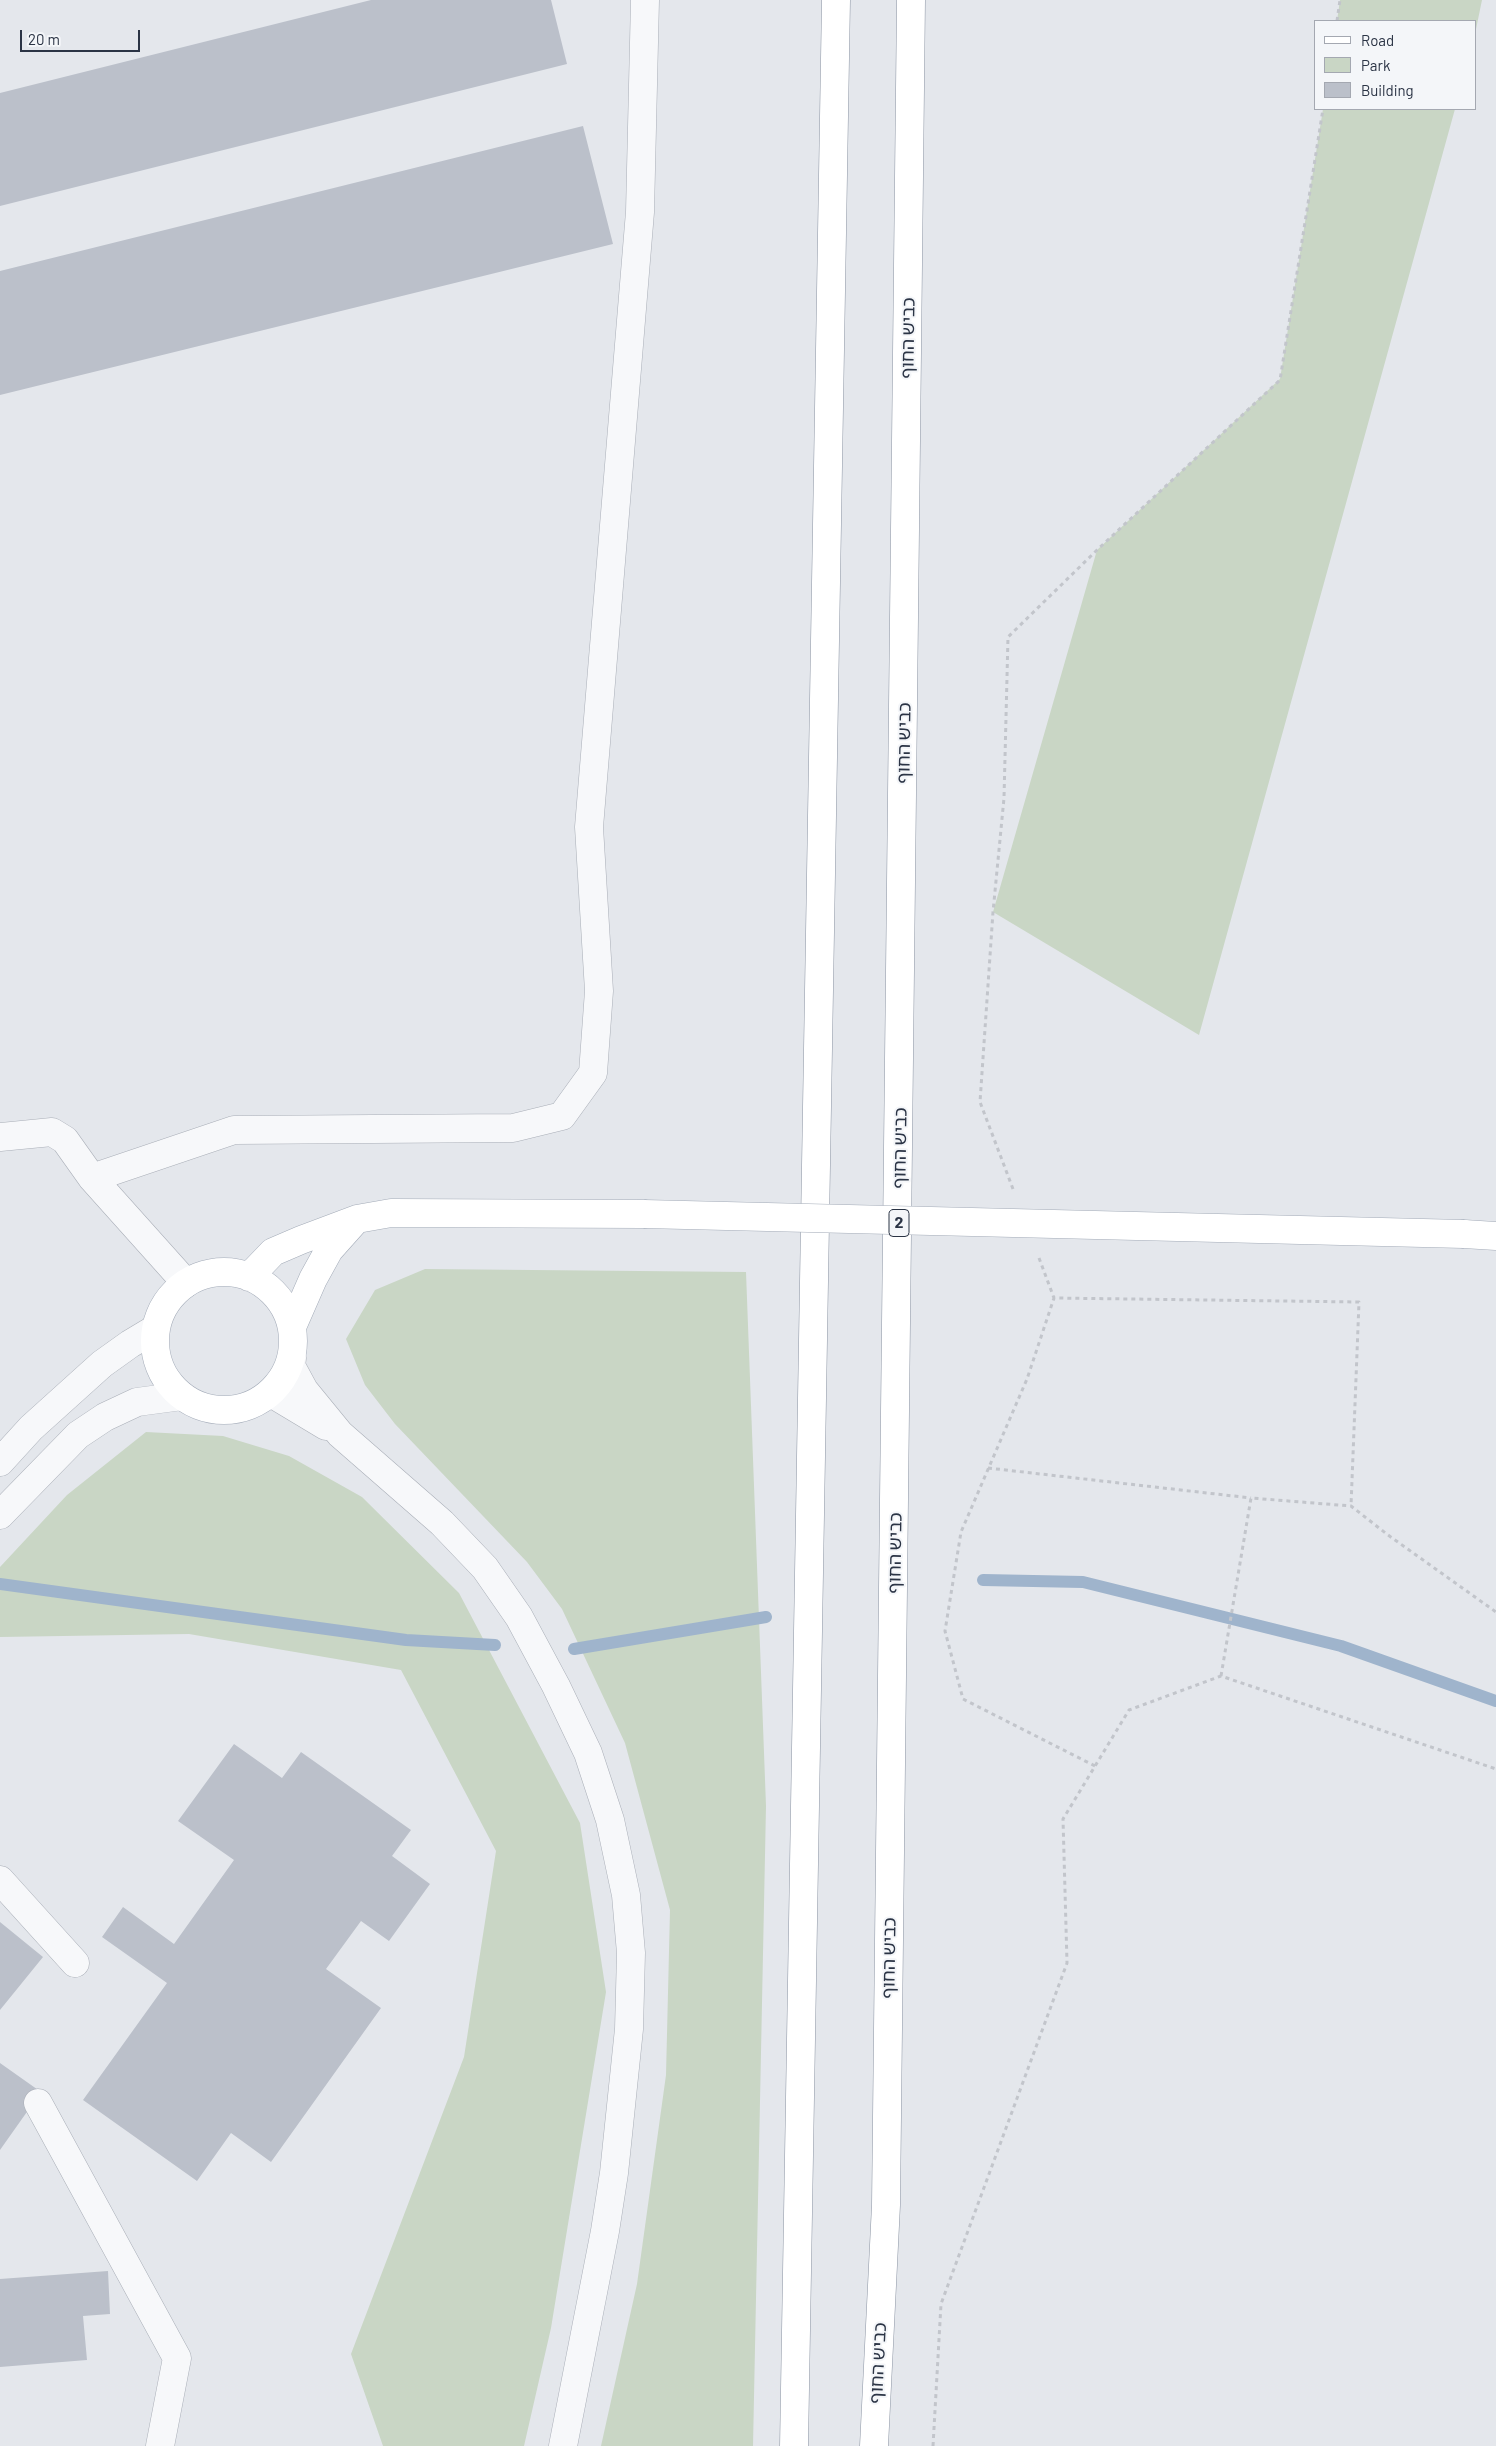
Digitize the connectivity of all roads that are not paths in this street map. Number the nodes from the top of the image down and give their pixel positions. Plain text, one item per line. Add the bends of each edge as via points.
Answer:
1 (645, 0) edge
2 (836, 0) edge
3 (911, 0) edge
4 (0, 1137) edge
5 (92, 1178) junction
6 (357, 1219) junction
7 (1496, 1236) edge
8 (248, 1277) junction
9 (186, 1283) junction
10 (292, 1327) junction
11 (155, 1329) junction
12 (292, 1358) junction
13 (271, 1393) junction
14 (182, 1396) junction
15 (340, 1434) junction
16 (0, 1462) edge
17 (0, 1516) edge
18 (0, 1880) edge
19 (76, 1963) dead end
20 (38, 2103) dead end
21 (160, 2446) edge
22 (563, 2446) edge
23 (794, 2446) edge
24 (874, 2446) edge

1 - 5 street via 640,212 589,828 599,991 593,1073 562,1116 513,1128 234,1130
2 - 23 main road
3 - 24 main road, כביש החוף / 2 via 887,2166
4 - 5 street via 52,1132 65,1140
5 - 9 street
6 - 7 main road, bridge via 391,1213 644,1214
6 - 8 main road via 273,1252
6 - 10 main road via 329,1250
8 - 9 main road via 227,1272 206,1274
8 - 10 main road via 277,1296
9 - 11 main road via 161,1311
10 - 12 main road
11 - 14 main road via 159,1367 168,1383
11 - 16 street via 102,1364 31,1428
12 - 13 main road via 284,1377
12 - 15 street via 291,1366 304,1390
13 - 14 main road via 251,1406 227,1411 204,1408
13 - 15 street
14 - 17 street via 137,1402 105,1417 78,1435
15 - 22 street via 442,1523 485,1568 519,1617 556,1686 588,1753 610,1820 626,1895 631,1953 629,2029 614,2173
18 - 19 street
20 - 21 street via 177,2358

